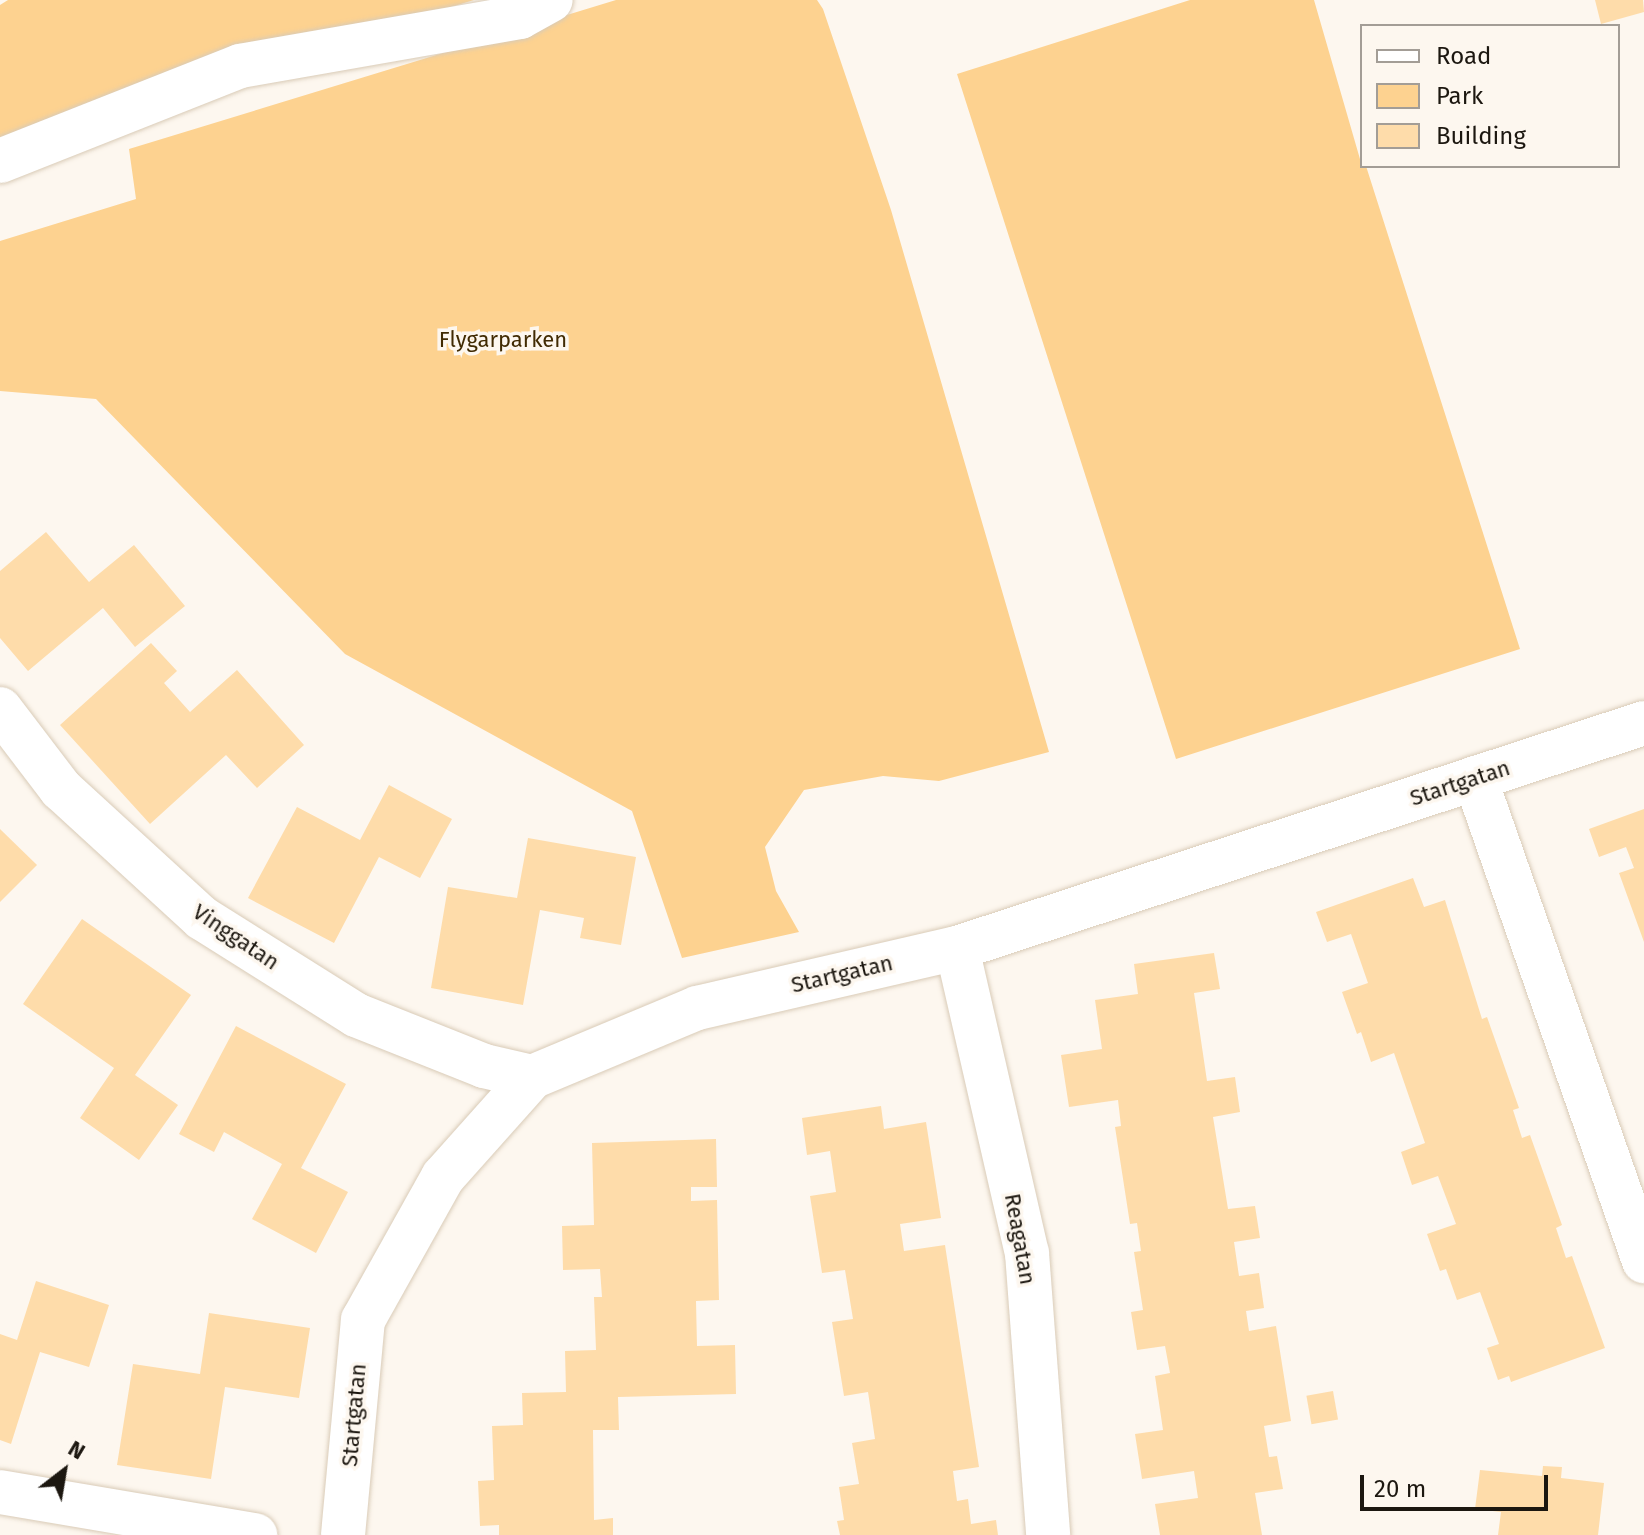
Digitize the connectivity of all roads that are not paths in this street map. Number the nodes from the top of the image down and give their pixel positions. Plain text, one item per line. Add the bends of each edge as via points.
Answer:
1 (551, 0) edge
2 (0, 161) edge
3 (0, 709) edge
4 (1644, 723) edge
5 (1475, 778) junction
6 (957, 948) junction
7 (532, 1077) junction
8 (1644, 1261) edge
9 (0, 1492) edge
10 (255, 1535) edge
11 (343, 1535) edge
12 (1048, 1535) edge

1 - 2 street via 520,17 240,66
3 - 7 street, Vinggatan via 61,789 202,918 356,1015 484,1066
4 - 5 street, Startgatan
5 - 6 street, Startgatan
5 - 8 street
6 - 7 street, Startgatan via 697,1008
6 - 12 street, Reagatan via 1027,1253
7 - 11 street, Startgatan via 443,1177 363,1320
9 - 10 street

